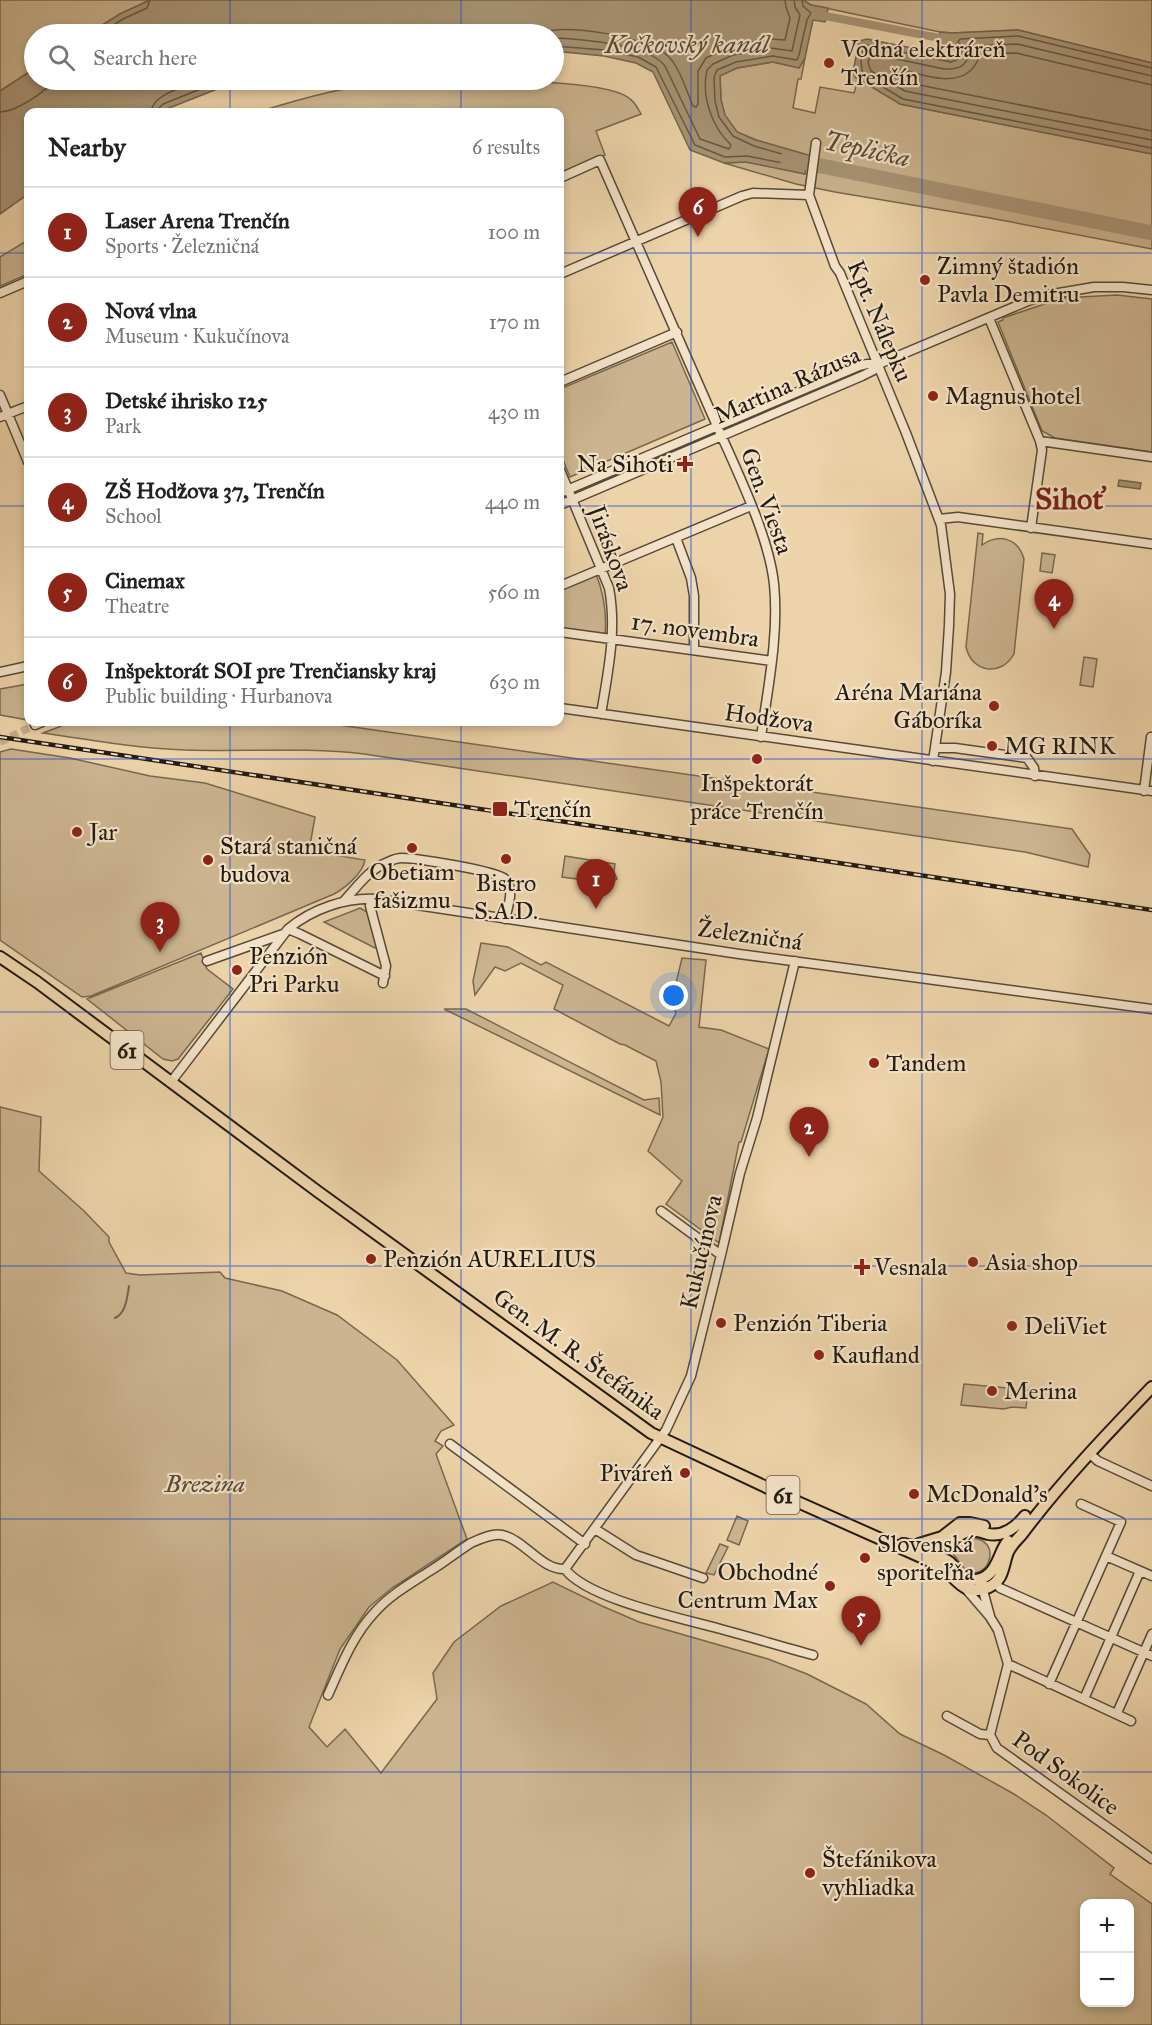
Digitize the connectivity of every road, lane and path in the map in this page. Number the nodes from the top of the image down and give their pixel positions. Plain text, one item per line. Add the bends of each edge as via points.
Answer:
1 (816, 143) dead end
2 (564, 176) edge
3 (808, 195) junction
4 (637, 241) junction
5 (564, 272) edge
6 (24, 283) edge
7 (1152, 290) edge
8 (0, 293) edge
9 (989, 318) junction
10 (677, 332) junction
11 (879, 364) junction
12 (564, 380) edge
13 (0, 395) edge
14 (24, 408) edge
15 (4, 416) edge
16 (717, 425) junction
17 (722, 436) junction
18 (1040, 441) junction
19 (24, 454) edge
20 (1152, 457) edge
21 (564, 491) edge
22 (572, 500) junction
23 (564, 503) edge
24 (751, 506) junction
25 (939, 519) junction
26 (1031, 528) junction
27 (676, 538) junction
28 (1152, 544) edge
29 (601, 569) junction
30 (564, 584) edge
31 (564, 633) edge
32 (612, 639) junction
33 (694, 649) junction
34 (772, 661) junction
35 (24, 667) edge
36 (0, 672) edge
37 (564, 709) edge
38 (602, 714) junction
39 (761, 737) junction
40 (1151, 737) edge
41 (935, 748) junction
42 (933, 761) junction
43 (1035, 776) junction
44 (1148, 791) edge
45 (371, 899) junction
46 (344, 902) junction
47 (505, 918) junction
48 (286, 932) junction
49 (0, 957) edge
50 (207, 961) dead end
51 (795, 961) junction
52 (1152, 1010) edge
53 (171, 1082) junction
54 (661, 1211) dead end
55 (722, 1255) junction
56 (1152, 1387) edge
57 (660, 1438) junction
58 (450, 1444) dead end
59 (1090, 1454) junction
60 (1152, 1486) edge
61 (1081, 1504) dead end
62 (1027, 1521) junction
63 (970, 1523) junction
64 (595, 1529) junction
65 (986, 1533) junction
66 (585, 1544) junction
67 (948, 1544) junction
68 (909, 1548) junction
69 (1106, 1556) junction
70 (998, 1559) junction
71 (946, 1560) junction
72 (565, 1569) junction
73 (1140, 1571) junction
74 (950, 1575) junction
75 (1152, 1576) edge
76 (703, 1578) dead end
77 (990, 1585) junction
78 (965, 1588) junction
79 (990, 1617) junction
80 (1077, 1622) junction
81 (1152, 1634) edge
82 (1110, 1637) junction
83 (1148, 1654) edge
84 (813, 1655) dead end
85 (1008, 1664) junction
86 (1049, 1684) junction
87 (328, 1695) dead end
88 (1084, 1699) junction
89 (1117, 1713) junction
90 (947, 1716) dead end
91 (1131, 1721) dead end
92 (990, 1735) junction
93 (1152, 1859) edge

1 - 3 street, Kpt. Nálepku
2 - 4 street, Gen. Viesta via 600,160
3 - 4 street via 753,193
3 - 11 street, Kpt. Nálepku
4 - 5 street
4 - 10 street, Gen. Viesta
6 - 8 street
7 - 9 street via 1106,286 1065,290
9 - 11 street
9 - 18 street
10 - 12 street
10 - 16 street, Gen. Viesta
11 - 16 street, Martina Rázusa via 859,366
11 - 17 street, Martina Rázusa via 868,373
11 - 25 street, Kpt. Nálepku
13 - 15 street
14 - 15 street
15 - 19 street
16 - 17 street, Gen. Viesta
16 - 21 street, Martina Rázusa
17 - 22 street, Martina Rázusa
17 - 24 street, Gen. Viesta
18 - 20 street
18 - 26 street
21 - 22 street, Jiráskova
22 - 23 street, Martina Rázusa
22 - 29 street, Jiráskova
24 - 27 street
24 - 34 street, Gen. Viesta via 774,584 776,632
25 - 26 street via 958,517
25 - 41 street, Kpt. Nálepku via 950,594 946,672
26 - 28 street
27 - 29 street
27 - 33 street via 694,596
29 - 30 street
29 - 32 street, Jiráskova via 613,607
31 - 32 street, 17. novembra
32 - 33 street, 17. novembra
32 - 38 street, Jiráskova
33 - 34 street, 17. novembra
34 - 39 street, Gen. Viesta
35 - 36 street
37 - 38 street, Hodžova
38 - 39 street, Hodžova
39 - 42 street, Hodžova
40 - 44 street
41 - 42 street, Kpt. Nálepku
41 - 43 street via 1027,758
42 - 43 street, Hodžova
43 - 44 street, Hodžova
45 - 46 street, Železničná
45 - 47 street, Železničná
45 - 48 street via 386,966 384,979 300,934
46 - 47 street via 366,876 402,858 501,875 510,891
46 - 48 street via 304,917
47 - 51 street, Železničná
48 - 50 street
48 - 53 street
49 - 53 main road, 61
51 - 52 street, Železničná
51 - 55 street, Kukučínova
53 - 57 main road, Gen. M. R. Štefánika / 61
54 - 55 street
55 - 57 street, Kukučínova via 691,1376
56 - 59 main road, 61
57 - 64 street, Kukučínova
57 - 68 main road, 61
58 - 66 street
59 - 60 street
59 - 62 main road, 61
61 - 69 street via 1121,1522
62 - 63 main road via 1000,1528
62 - 65 main road, 61 via 1009,1531
62 - 70 main road, 61
62 - 77 main road, 61 via 1011,1547 1004,1570
63 - 65 main road
63 - 68 main road via 960,1523 942,1537
64 - 66 street, Kukučínova
64 - 76 street via 636,1556
65 - 67 main road, 61 via 966,1531
65 - 70 main road via 996,1545
66 - 72 street, Kukučínova
67 - 68 main road, 61 via 935,1549
67 - 71 main road
68 - 71 main road, 61
68 - 74 main road, 61
69 - 73 street
69 - 80 street
70 - 77 main road, 61
71 - 74 main road
71 - 77 main road, 61 via 961,1576
72 - 84 street via 570,1576 616,1599 653,1612
72 - 87 street via 549,1565 502,1535 472,1543 399,1591 374,1613 347,1651
73 - 75 street
73 - 82 street
74 - 78 main road, 61
77 - 78 main road
77 - 79 street
77 - 80 street
78 - 79 street
79 - 85 street
80 - 82 street
80 - 86 street
81 - 83 street
82 - 83 street
82 - 88 street
83 - 89 street
85 - 86 street
85 - 92 street, Pod Sokolice
86 - 88 street
88 - 89 street
89 - 91 street
90 - 92 street, Pod Sokolice via 980,1734
92 - 93 street, Pod Sokolice via 997,1748

